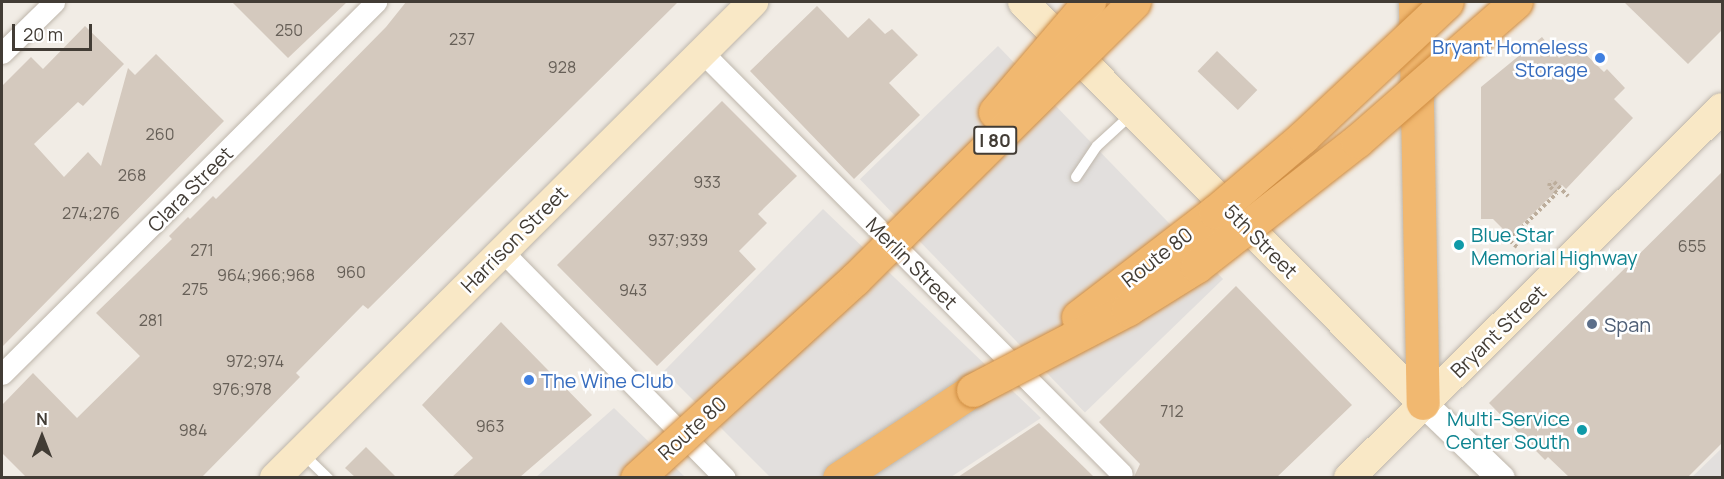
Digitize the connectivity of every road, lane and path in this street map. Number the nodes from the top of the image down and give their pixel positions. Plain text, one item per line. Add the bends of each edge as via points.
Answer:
1 (54, 2) edge
2 (376, 2) edge
3 (753, 2) edge
4 (1023, 2) edge
5 (1089, 2) edge
6 (1134, 2) edge
7 (1415, 2) edge
8 (1447, 2) edge
9 (1516, 2) edge
10 (702, 52) junction
11 (2, 53) edge
12 (1722, 108) edge
13 (1133, 113) junction
14 (1076, 177) dead end
15 (1568, 196) dead end
16 (1517, 247) dead end
17 (502, 251) junction
18 (855, 279) junction
19 (2, 374) edge
20 (973, 390) junction
21 (1423, 403) junction
22 (300, 452) junction
23 (1122, 474) dead end
24 (274, 477) edge
25 (328, 477) edge
26 (637, 477) edge
27 (725, 477) edge
28 (840, 477) edge
29 (1349, 477) edge
30 (1501, 477) edge

1 - 11 street
2 - 19 street, Clara Street
3 - 10 main road, Harrison Street
4 - 13 main road, 5th Street
5 - 18 highway, bridge
6 - 18 highway, Route 80 / I 80, bridge
7 - 21 highway
8 - 20 highway, Route 80, bridge via 1303,137 1215,212 1053,336
9 - 20 highway, bridge via 1357,141 1197,266 1128,309
10 - 17 main road, Harrison Street
10 - 23 street, Merlin Street
12 - 21 main road, Bryant Street
13 - 14 lane via 1097,146
13 - 21 main road, 5th Street
15 - 16 path via 1553,181 1549,186 1557,193 1509,240
17 - 22 main road, Harrison Street
17 - 27 street
18 - 26 highway, Route 80 / I 80, bridge
20 - 28 highway, Route 80
21 - 29 main road, Bryant Street
21 - 30 street, 5th Street
22 - 24 main road, Harrison Street
22 - 25 lane

